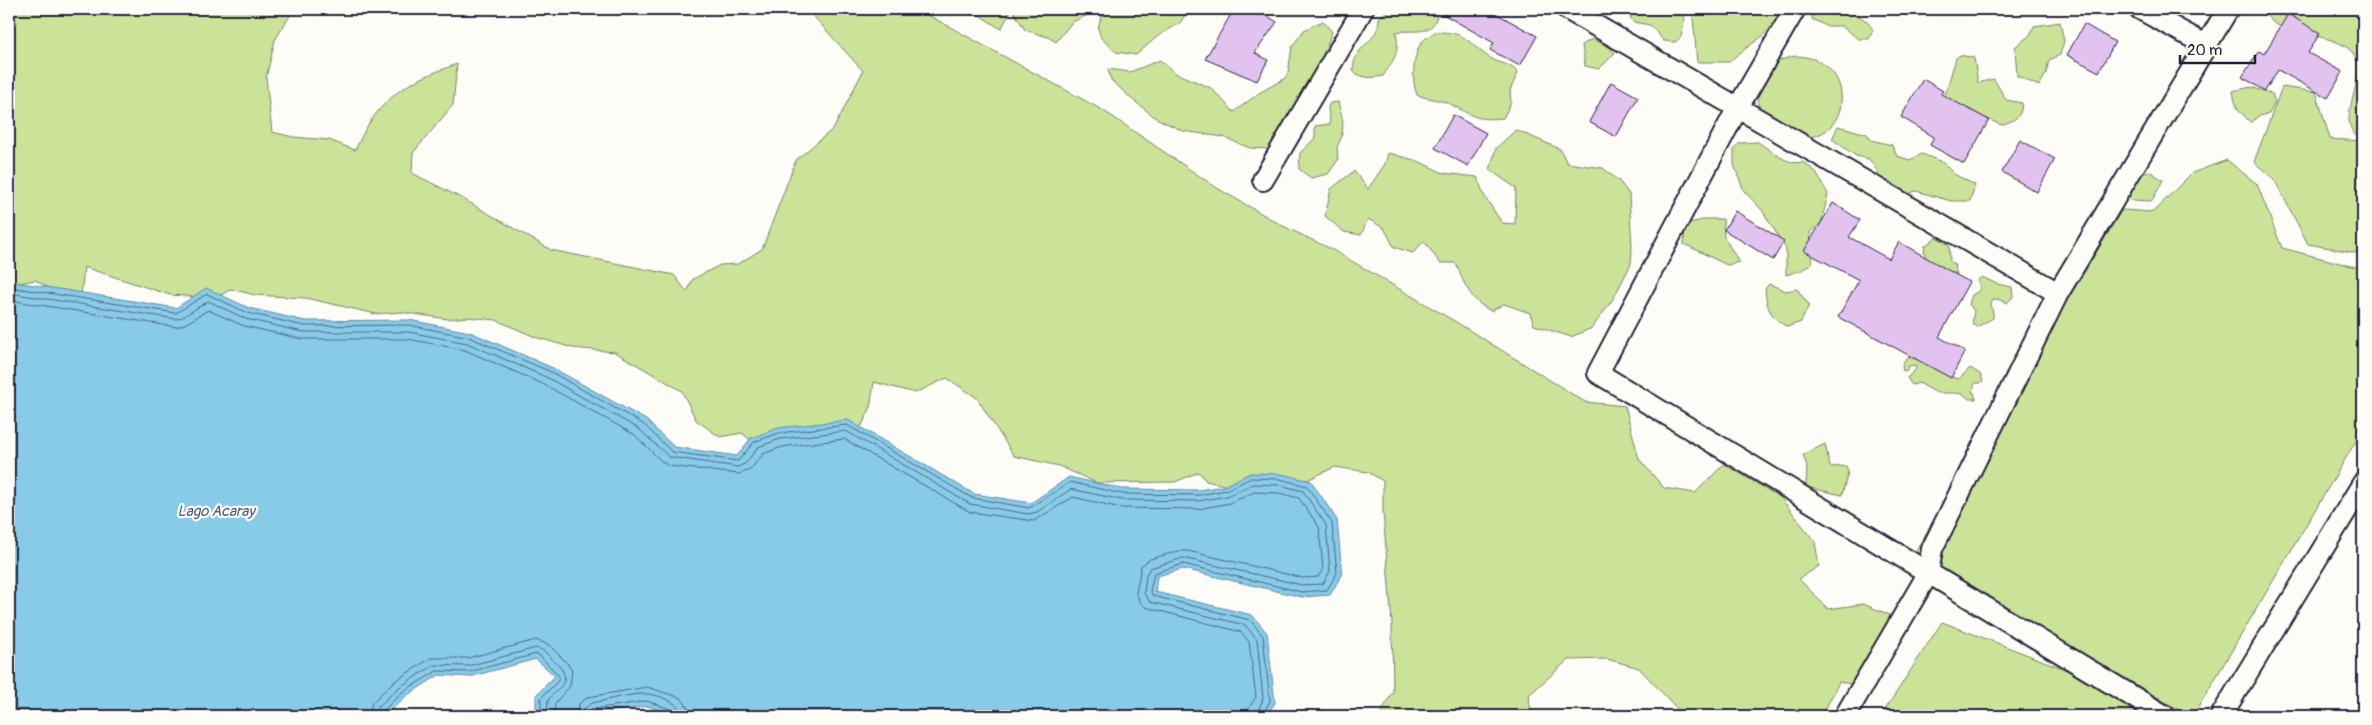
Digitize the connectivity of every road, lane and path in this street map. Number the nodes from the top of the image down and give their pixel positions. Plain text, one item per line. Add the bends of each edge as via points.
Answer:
1 (1363, 9) edge
2 (1567, 9) edge
3 (1795, 9) edge
4 (2140, 9) edge
5 (2228, 9) edge
6 (2206, 45) junction
7 (1737, 109) junction
8 (1262, 180) dead end
9 (2058, 293) junction
10 (2363, 483) edge
11 (1928, 574) junction
12 (1845, 716) edge
13 (2165, 716) edge
14 (2222, 716) edge

1 - 8 street
2 - 7 street
3 - 7 street
4 - 6 street
5 - 6 street
6 - 9 street
7 - 9 street
7 - 11 street via 1598,373
9 - 11 street via 1932,549
10 - 14 street
11 - 12 street
11 - 13 street

